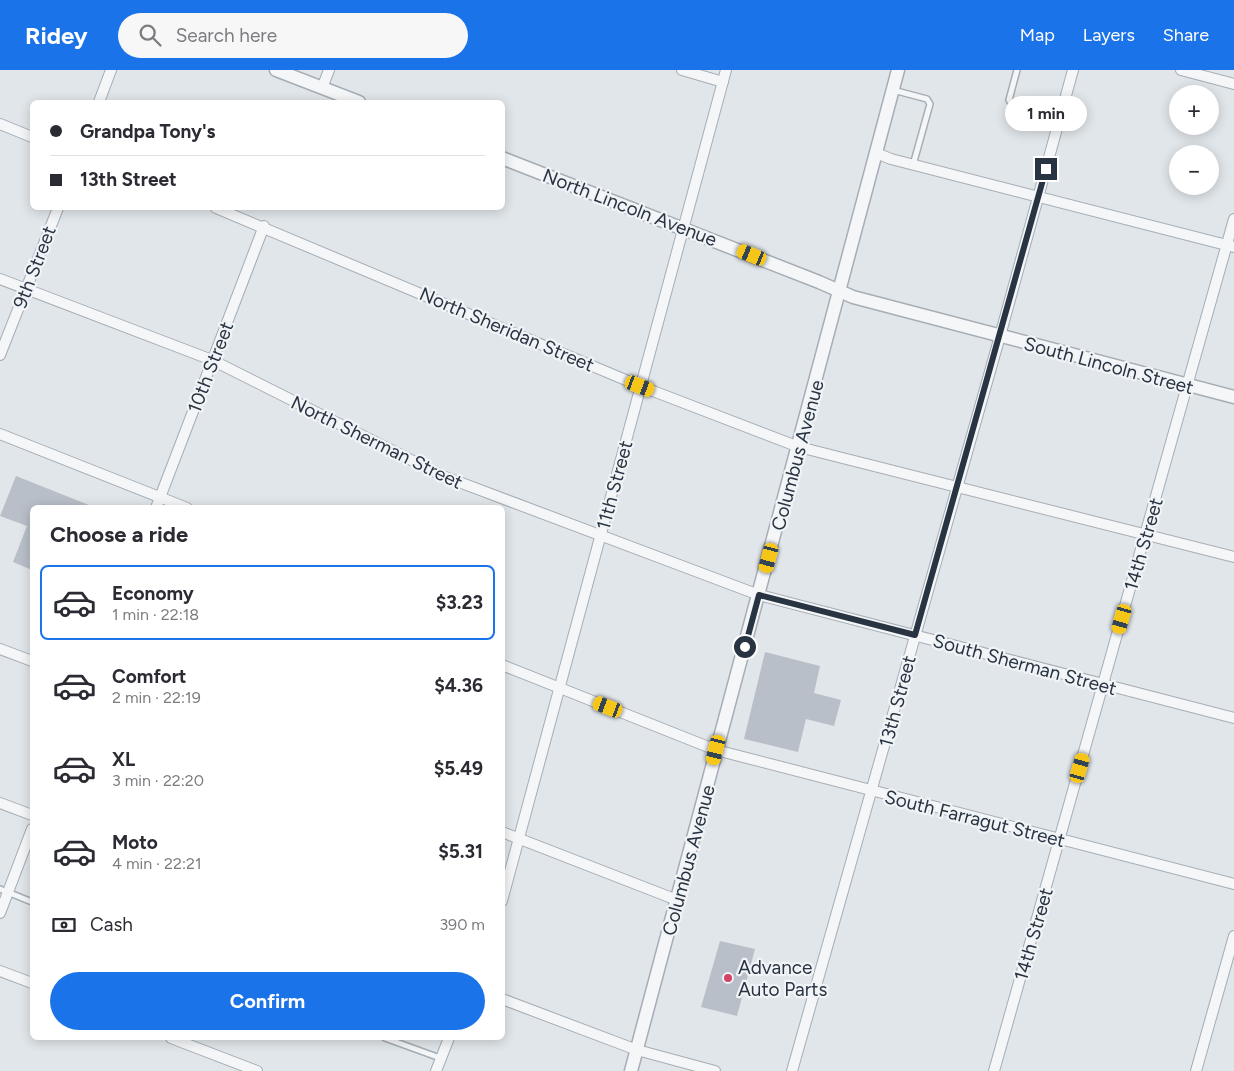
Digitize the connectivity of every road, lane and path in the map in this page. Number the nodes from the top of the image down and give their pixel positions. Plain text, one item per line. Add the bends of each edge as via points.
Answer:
1 (111, 70) edge
2 (276, 70) edge
3 (329, 70) edge
4 (682, 70) edge
5 (726, 70) edge
6 (898, 70) edge
7 (1017, 70) edge
8 (1073, 70) edge
9 (1181, 70) edge
10 (723, 82) junction
11 (1234, 84) edge
12 (322, 88) junction
13 (893, 90) junction
14 (99, 100) edge
15 (354, 100) edge
16 (1058, 123) junction
17 (0, 124) edge
18 (30, 136) edge
19 (876, 153) junction
20 (505, 159) edge
21 (913, 165) junction
22 (1038, 197) junction
23 (57, 210) edge
24 (221, 210) edge
25 (1234, 219) edge
26 (264, 226) junction
27 (684, 228) junction
28 (1230, 246) edge
29 (0, 279) edge
30 (26, 290) junction
31 (840, 290) junction
32 (1000, 336) junction
33 (0, 355) edge
34 (212, 360) junction
35 (1188, 385) junction
36 (640, 386) junction
37 (1234, 397) edge
38 (0, 434) edge
39 (799, 447) junction
40 (957, 487) junction
41 (160, 497) junction
42 (157, 505) edge
43 (180, 505) edge
44 (1146, 535) junction
45 (600, 536) junction
46 (1234, 558) edge
47 (759, 595) junction
48 (915, 635) junction
49 (0, 649) edge
50 (30, 660) edge
51 (505, 666) edge
52 (1103, 685) junction
53 (560, 688) junction
54 (1234, 718) edge
55 (716, 750) junction
56 (872, 792) junction
57 (0, 803) edge
58 (30, 814) edge
59 (30, 833) edge
60 (505, 833) edge
61 (520, 839) junction
62 (1059, 840) junction
63 (1234, 884) edge
64 (4, 891) edge
65 (505, 891) edge
66 (677, 900) junction
67 (30, 901) edge
68 (0, 913) edge
69 (1234, 936) edge
70 (0, 971) edge
71 (30, 982) edge
72 (505, 1000) edge
73 (176, 1040) edge
74 (390, 1040) edge
75 (448, 1040) edge
76 (637, 1050) junction
77 (440, 1058) junction
78 (257, 1071) edge
79 (436, 1071) edge
80 (632, 1071) edge
81 (715, 1071) edge
82 (792, 1071) edge
83 (994, 1071) edge
84 (1196, 1071) edge

1 - 14 street
2 - 12 street
3 - 12 street
4 - 10 street
5 - 10 street, 11th Street
6 - 13 street, Columbus Avenue
7 - 16 lane via 1009,100 1017,112
8 - 16 street, 13th Street
9 - 11 street
10 - 27 street, 11th Street
12 - 15 street
13 - 19 street, Columbus Avenue
13 - 21 lane via 927,99 930,104
16 - 22 street, 13th Street
17 - 18 street
19 - 21 street
19 - 31 street, Columbus Avenue
20 - 27 street, North Lincoln Avenue
21 - 22 street
22 - 28 street
22 - 32 street, 13th Street
23 - 30 street, 9th Street
24 - 26 street, North Sheridan Street
25 - 28 street, 14th Street
26 - 34 street, 10th Street
26 - 36 street, North Sheridan Street
27 - 31 street, North Lincoln Avenue
27 - 36 street, 11th Street
28 - 35 street, 14th Street
29 - 30 street, North Sherman Street
30 - 33 street, 9th Street
30 - 34 street, North Sherman Street
31 - 32 street, South Lincoln Street via 853,297
31 - 39 street, Columbus Avenue
32 - 35 street, South Lincoln Street
32 - 40 street, 13th Street
34 - 41 street, 10th Street
34 - 45 street, North Sherman Street via 443,476
35 - 37 street, South Lincoln Street
35 - 44 street, 14th Street
36 - 39 street, North Sheridan Street
36 - 45 street, 11th Street
38 - 41 street
39 - 40 street, North Sheridan Street
39 - 47 street, Columbus Avenue
40 - 44 street, North Sheridan Street
40 - 48 street, 13th Street
41 - 42 street, 10th Street
41 - 43 street
44 - 46 street, North Sheridan Street
44 - 52 street, 14th Street
45 - 47 street, North Sherman Street
45 - 53 street, 11th Street
47 - 48 street, South Sherman Street
47 - 55 street, Columbus Avenue
48 - 52 street, South Sherman Street
48 - 56 street, 13th Street
49 - 50 street
51 - 53 street, South Farragut Street
52 - 54 street, South Sherman Street
52 - 62 street, 14th Street
53 - 55 street, South Farragut Street
53 - 61 street, 11th Street
55 - 56 street, South Farragut Street
55 - 66 street, Columbus Avenue
56 - 62 street, South Farragut Street
56 - 82 street, 13th Street
57 - 58 street
59 - 64 street
60 - 61 street
61 - 65 street, 11th Street
61 - 66 street
62 - 63 street, South Farragut Street
62 - 83 street, 14th Street
64 - 67 lane
64 - 68 street
66 - 76 street, Columbus Avenue
69 - 84 street
70 - 71 street
72 - 76 street
73 - 78 street
74 - 77 lane
75 - 77 street
76 - 80 street, Columbus Avenue
76 - 81 street
77 - 79 street

